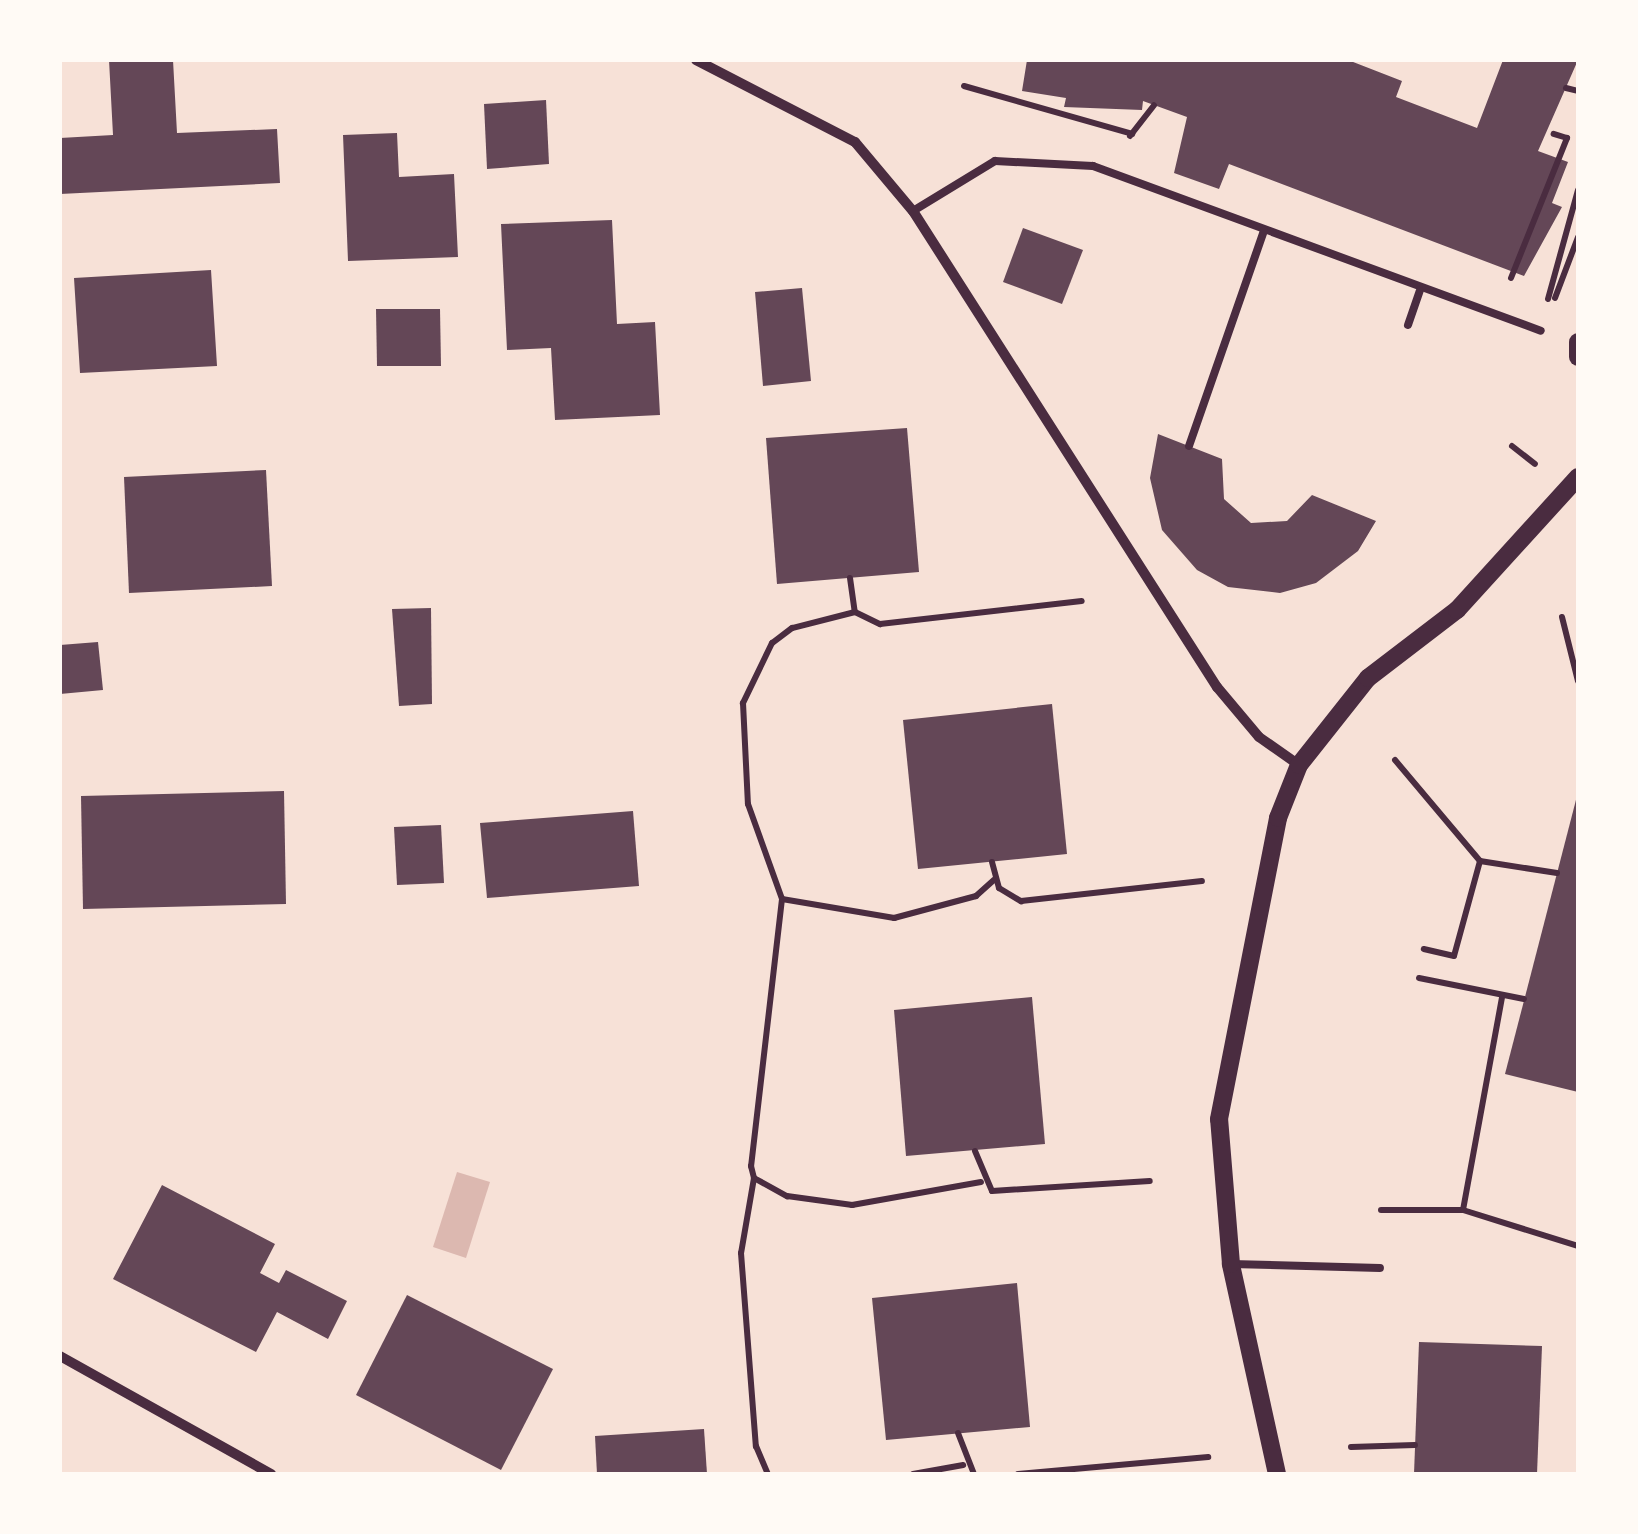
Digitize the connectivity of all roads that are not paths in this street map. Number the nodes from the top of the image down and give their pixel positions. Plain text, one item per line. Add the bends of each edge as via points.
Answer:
1 (696, 60) edge
2 (913, 211) junction
3 (1264, 231) junction
4 (1420, 291) junction
5 (1408, 325) dead end
6 (1540, 332) road end
7 (1578, 342) edge
8 (1578, 358) edge
9 (1189, 446) dead end
10 (1578, 477) edge
11 (1298, 765) junction
12 (1231, 1264) junction
13 (1380, 1268) dead end
14 (60, 1356) edge
15 (271, 1474) edge
16 (1277, 1474) edge

1 - 2 street via 844,134
2 - 3 lane via 995,161 1093,166
2 - 11 street via 1218,687 1259,737
3 - 4 lane
3 - 9 lane
4 - 5 lane
4 - 6 lane
7 - 8 street
10 - 11 street via 1457,610 1368,678
11 - 12 street via 1278,818 1219,1119
12 - 13 lane
12 - 16 street
14 - 15 street

